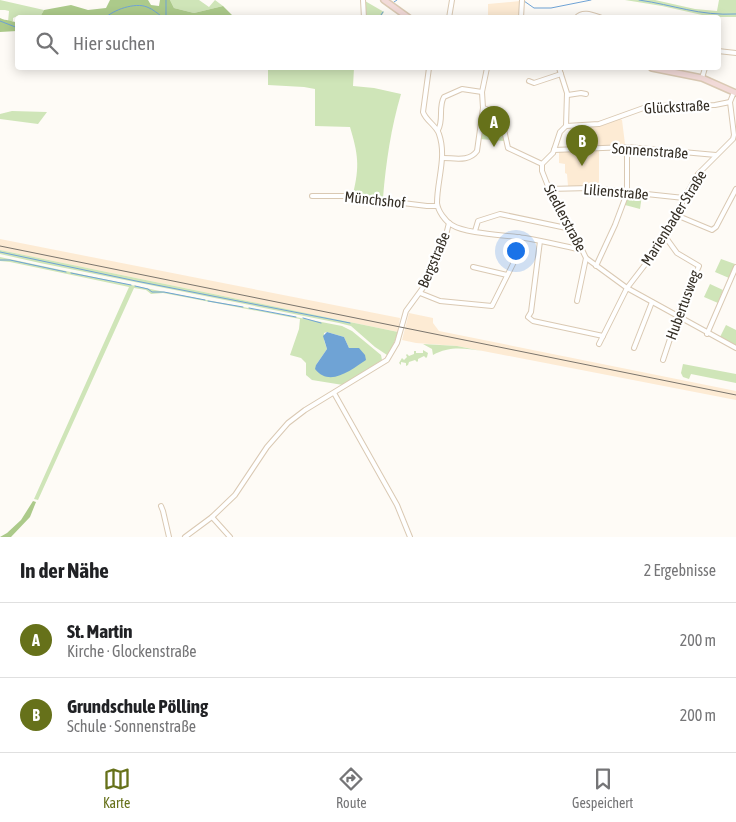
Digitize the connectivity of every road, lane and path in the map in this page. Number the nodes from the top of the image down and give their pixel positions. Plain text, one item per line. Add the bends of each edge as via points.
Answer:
1 (363, 0) edge
2 (384, 0) edge
3 (452, 0) edge
4 (522, 0) edge
5 (364, 15) edge
6 (405, 15) edge
7 (450, 15) edge
8 (521, 15) edge
9 (721, 51) edge
10 (736, 53) edge
11 (429, 70) edge
12 (487, 70) edge
13 (560, 70) edge
14 (662, 70) edge
15 (705, 70) edge
16 (561, 74) junction
17 (702, 78) junction
18 (529, 81) dead end
19 (482, 92) junction
20 (735, 92) edge
21 (586, 94) dead end
22 (568, 95) junction
23 (730, 102) junction
24 (483, 108) junction
25 (566, 126) junction
26 (438, 130) junction
27 (735, 141) edge
28 (627, 147) junction
29 (554, 150) junction
30 (716, 155) junction
31 (443, 158) junction
32 (542, 164) junction
33 (548, 189) junction
34 (736, 189) edge
35 (627, 193) junction
36 (312, 196) dead end
37 (684, 198) junction
38 (437, 206) junction
39 (676, 215) junction
40 (449, 223) junction
41 (572, 229) junction
42 (475, 231) junction
43 (664, 235) junction
44 (519, 237) junction
45 (540, 241) junction
46 (582, 250) junction
47 (586, 258) junction
48 (596, 266) junction
49 (473, 267) dead end
50 (736, 267) edge
51 (507, 275) junction
52 (626, 288) junction
53 (420, 293) junction
54 (577, 301) dead end
55 (652, 302) junction
56 (678, 317) junction
57 (707, 334) junction
58 (603, 336) junction
59 (599, 344) dead end
60 (634, 348) dead end
61 (736, 348) edge
62 (663, 360) dead end
63 (334, 393) junction
64 (161, 506) dead end
65 (212, 517) junction
66 (169, 537) edge
67 (186, 537) edge
68 (230, 537) edge
69 (410, 537) edge

1 - 5 street
2 - 6 street
3 - 7 street
4 - 8 street
9 - 10 street
11 - 26 street via 424,115
12 - 19 street
13 - 16 street, Siedlerstraße
14 - 17 street
15 - 17 street
16 - 18 street via 534,83
16 - 22 street, Siedlerstraße
17 - 20 street
19 - 24 street
19 - 26 street via 462,89 445,95
20 - 23 street, Marienbader Straße
21 - 22 street
22 - 25 street, Siedlerstraße
23 - 25 street, Glückstraße via 649,106 599,124
23 - 27 street, Marienbader Straße
24 - 31 street via 477,152 467,158
24 - 32 street via 501,116 508,148
25 - 29 street, Siedlerstraße via 560,132
26 - 31 street
27 - 30 street, Marienbader Straße
28 - 29 street, Sonnenstraße
28 - 30 street, Sonnenstraße
28 - 35 street
29 - 32 street, Siedlerstraße
30 - 37 street, Marienbader Straße via 701,170
31 - 38 street
32 - 33 street, Siedlerstraße
33 - 35 street, Lilienstraße via 590,188
33 - 41 street, Siedlerstraße via 557,209
34 - 39 street via 712,230
35 - 37 street, Lilienstraße
35 - 48 street
36 - 38 street, Münchshof via 346,196
37 - 39 street, Marienbader Straße
38 - 40 street, Bergstraße
39 - 43 street, Marienbader Straße
40 - 42 street
40 - 53 street, Bergstraße
41 - 42 street via 500,214 478,221
41 - 46 street, Siedlerstraße
42 - 44 street
43 - 52 street, Marienbader Straße
43 - 56 street, Hubertusweg via 677,253 699,266
44 - 45 street
44 - 51 street
45 - 46 street
45 - 58 street via 528,317 533,321
46 - 47 street, Siedlerstraße
47 - 48 street, Siedlerstraße
47 - 54 street, Siedlerstraße
48 - 52 street, Siedlerstraße
49 - 51 street
50 - 57 street
51 - 53 street via 492,306 440,301
52 - 55 street, Siedlerstraße
52 - 58 street, Marienbader Straße
53 - 63 street, Bergstraße via 406,311 391,355 384,363
55 - 56 street, Siedlerstraße
55 - 60 street
56 - 57 street, Siedlerstraße
56 - 62 street, Hubertusweg
57 - 61 street, Siedlerstraße
58 - 59 street, Marienbader Straße
63 - 65 street via 296,416 279,432 235,495
63 - 69 street via 397,505
64 - 66 street
65 - 67 street
65 - 68 street

